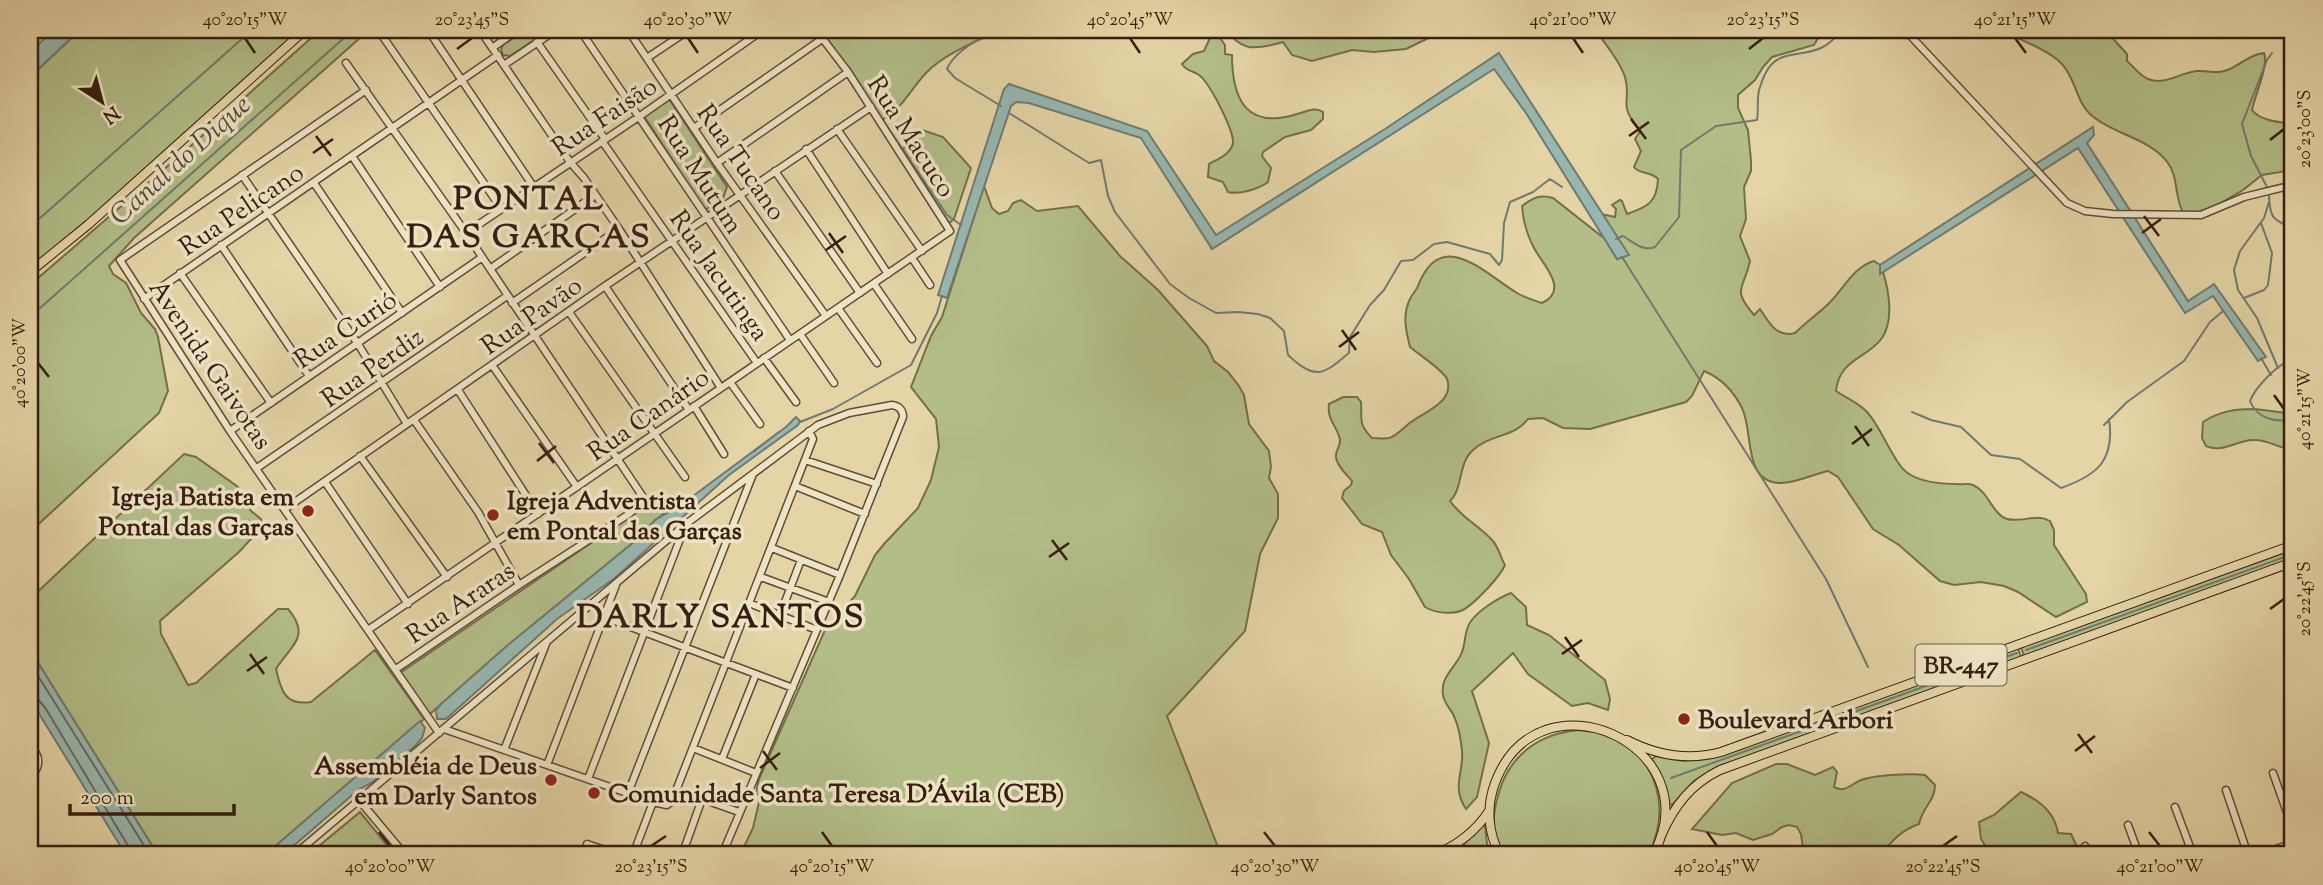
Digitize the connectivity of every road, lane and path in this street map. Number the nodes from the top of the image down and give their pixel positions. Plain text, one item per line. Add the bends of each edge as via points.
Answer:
1 (305, 30) edge
2 (428, 30) edge
3 (480, 30) edge
4 (519, 30) edge
5 (556, 30) edge
6 (580, 30) edge
7 (628, 30) edge
8 (689, 30) edge
9 (763, 30) edge
10 (816, 30) edge
11 (1905, 30) edge
12 (381, 34) dead end
13 (822, 39) junction
14 (537, 43) junction
15 (492, 48) junction
16 (498, 55) junction
17 (647, 58) junction
18 (346, 63) dead end
19 (504, 65) junction
20 (848, 72) junction
21 (462, 80) junction
22 (366, 90) junction
23 (672, 94) junction
24 (429, 103) junction
25 (871, 107) junction
26 (640, 116) junction
27 (393, 128) junction
28 (694, 128) junction
29 (837, 129) junction
30 (603, 140) junction
31 (806, 149) junction
32 (352, 156) junction
33 (570, 162) junction
34 (717, 163) junction
35 (775, 171) junction
36 (242, 175) junction
37 (314, 183) junction
38 (2293, 185) edge
39 (533, 186) junction
40 (740, 194) junction
41 (595, 195) junction
42 (500, 208) junction
43 (268, 214) junction
44 (706, 217) junction
45 (619, 229) junction
46 (950, 230) joint
47 (466, 233) junction
48 (673, 241) junction
49 (221, 245) junction
50 (922, 251) junction
51 (481, 258) junction
52 (912, 258) junction
53 (641, 263) junction
54 (490, 269) junction
55 (30, 272) edge
56 (180, 273) junction
57 (888, 274) junction
58 (874, 284) junction
59 (930, 285) dead end
60 (605, 286) junction
61 (440, 287) junction
62 (860, 293) junction
63 (507, 296) junction
64 (144, 299) junction
65 (512, 303) junction
66 (838, 308) junction
67 (569, 312) junction
68 (402, 313) junction
69 (826, 316) junction
70 (800, 334) junction
71 (534, 336) junction
72 (912, 339) dead end
73 (790, 340) junction
74 (358, 344) junction
75 (764, 358) junction
76 (757, 363) junction
77 (877, 363) dead end
78 (492, 365) junction
79 (309, 376) junction
80 (730, 382) junction
81 (383, 383) junction
82 (834, 383) dead end
83 (721, 388) junction
84 (458, 390) junction
85 (796, 402) dead end
86 (271, 403) junction
87 (692, 408) junction
88 (414, 420) junction
89 (407, 424) junction
90 (760, 424) dead end
91 (230, 431) junction
92 (809, 431) junction
93 (655, 433) junction
94 (724, 454) dead end
95 (360, 456) junction
96 (618, 459) junction
97 (805, 460) junction
98 (257, 468) junction
99 (754, 472) junction
100 (685, 477) dead end
101 (325, 482) junction
102 (877, 484) junction
103 (794, 486) junction
104 (577, 487) junction
105 (285, 509) junction
106 (538, 514) junction
107 (865, 514) junction
108 (686, 524) junction
109 (496, 543) junction
110 (2293, 545) edge
111 (772, 548) junction
112 (801, 560) junction
113 (2293, 562) edge
114 (840, 575) junction
115 (447, 577) junction
116 (761, 577) junction
117 (617, 583) junction
118 (519, 585) junction
119 (791, 587) junction
120 (749, 603) junction
121 (829, 603) junction
122 (408, 604) junction
123 (780, 615) junction
124 (604, 617) junction
125 (368, 630) junction
126 (817, 630) junction
127 (644, 632) junction
128 (547, 643) junction
129 (685, 647) junction
130 (726, 663) junction
131 (396, 669) junction
132 (756, 674) junction
133 (793, 688) junction
134 (439, 730) junction
135 (1627, 740) junction
136 (30, 747) edge
137 (693, 748) junction
138 (504, 750) junction
139 (722, 759) junction
140 (547, 765) junction
141 (756, 773) junction
142 (2273, 773) dead end
143 (30, 776) edge
144 (588, 779) junction
145 (677, 790) junction
146 (2226, 790) dead end
147 (628, 793) junction
148 (702, 799) junction
149 (360, 801) junction
150 (653, 802) junction
151 (2175, 807) dead end
152 (1489, 811) junction
153 (740, 812) junction
154 (2129, 825) dead end
155 (2293, 830) edge
156 (1661, 836) junction
157 (2293, 843) edge
158 (587, 844) dead end
159 (2085, 846) dead end
160 (294, 855) edge
161 (405, 855) edge
162 (620, 855) edge
163 (633, 855) edge
164 (682, 855) edge
165 (722, 855) edge
166 (1434, 855) edge
167 (1500, 855) edge
168 (1653, 855) edge
169 (2088, 855) edge
170 (2139, 855) edge
171 (2193, 855) edge
172 (2248, 855) edge
173 (2259, 855) edge

1 - 55 main road
2 - 21 street
3 - 15 street
4 - 15 street
5 - 14 street
6 - 26 street, Rua Mutum
7 - 17 street, Rua Tucano
8 - 17 street
9 - 23 street, Rua Faisão
10 - 13 street, Rua Macuco
11 - 38 street via 2078,209 2201,215 2244,197
12 - 24 street
13 - 20 street, Rua Macuco
13 - 28 street
14 - 19 street
14 - 30 street, Rua Jacutinga
15 - 16 street
16 - 19 street
16 - 21 street, Rua Pelicano
17 - 23 street, Rua Tucano
18 - 22 street
19 - 33 street
20 - 25 street, Rua Macuco
20 - 34 street
21 - 24 street, Rua Pelicano
21 - 39 street
22 - 27 street
22 - 36 street
23 - 26 street, Rua Faisão
23 - 28 street, Rua Tucano
24 - 27 street, Rua Pelicano
24 - 42 street
25 - 29 street, Rua Pavão
25 - 46 street, Rua Macuco
26 - 30 street, Rua Faisão
26 - 44 street, Rua Mutum
27 - 32 street, Rua Pelicano
27 - 47 street
28 - 34 street, Rua Tucano
29 - 31 street, Rua Pavão
29 - 50 street
30 - 33 street, Rua Faisão
30 - 48 street, Rua Jacutinga
31 - 35 street, Rua Pavão
31 - 57 street
32 - 37 street, Rua Pelicano
32 - 61 street
33 - 39 street, Rua Faisão
33 - 41 street
34 - 40 street, Rua Tucano
35 - 40 street, Rua Pavão
35 - 62 street
36 - 43 street
36 - 64 street, Avenida Gaivotas via 121,258
37 - 43 street, Rua Pelicano
37 - 68 street
39 - 42 street, Rua Faisão
40 - 44 street, Rua Pavão
40 - 69 street, Rua Tucano
41 - 45 street
41 - 54 street
42 - 47 street, Rua Faisão
43 - 49 street, Rua Pelicano
43 - 74 street
44 - 48 street, Rua Pavão
44 - 73 street, Rua Mutum
45 - 53 street
45 - 65 street
46 - 50 street, Rua Canário
47 - 51 street
48 - 53 street, Rua Pavão
48 - 76 street, Rua Jacutinga
49 - 56 street, Rua Pelicano
49 - 79 street
50 - 52 street, Rua Canário
51 - 54 street
51 - 61 street, Rua Curió
52 - 57 street, Rua Canário
52 - 59 street
53 - 60 street, Rua Pavão
53 - 83 street
54 - 63 street
56 - 64 street, Rua Pelicano
56 - 86 street
57 - 58 street, Rua Canário
58 - 62 street, Rua Canário
58 - 72 street
60 - 67 street, Rua Pavão
60 - 87 street
61 - 68 street, Rua Curió
62 - 66 street, Rua Canário
63 - 65 street
63 - 81 street, Rua Perdiz
64 - 91 street, Avenida Gaivotas
65 - 71 street
66 - 69 street, Rua Canário
66 - 77 street
67 - 71 street, Rua Pavão
67 - 93 street
68 - 74 street, Rua Curió
69 - 70 street, Rua Canário
70 - 73 street, Rua Canário
70 - 82 street
71 - 78 street, Rua Pavão
71 - 96 street
73 - 75 street, Rua Canário
74 - 79 street, Rua Curió
74 - 81 street
75 - 76 street, Rua Canário
75 - 85 street
76 - 80 street, Rua Canário
78 - 84 street, Rua Pavão
78 - 104 street
79 - 86 street, Rua Curió
80 - 83 street, Rua Canário
80 - 90 street
81 - 89 street
81 - 98 street, Rua Perdiz
83 - 87 street, Rua Canário
84 - 88 street, Rua Pavão
84 - 106 street
86 - 91 street, Rua Curió
87 - 93 street, Rua Canário
87 - 94 street
88 - 89 street, Rua Pavão
88 - 109 street
89 - 95 street, Rua Pavão
91 - 98 street, Avenida Gaivotas
92 - 97 street via 813,439
92 - 99 street
92 - 102 street via 849,413 892,405 900,408 903,417
93 - 96 street, Rua Canário
93 - 100 street
95 - 101 street, Rua Pavão
95 - 115 street
96 - 104 street, Rua Canário
96 - 118 street, Rua Araras via 642,493 642,502
97 - 102 street
97 - 103 street
98 - 105 street, Avenida Gaivotas
99 - 108 street
99 - 129 street
101 - 105 street, Rua Pavão
101 - 122 street
102 - 107 street
103 - 107 street
103 - 111 street
104 - 106 street, Rua Canário
105 - 125 street, Avenida Gaivotas
106 - 109 street, Rua Canário
107 - 114 street
108 - 117 street
108 - 127 street
109 - 115 street, Rua Canário
109 - 118 street
110 - 135 main road, BR-447 via 1721,751 1669,756
111 - 112 street
111 - 116 street
112 - 114 street
112 - 119 street
113 - 156 main road, BR-447 via 1720,769 1685,795
114 - 121 street
115 - 122 street, Rua Canário
116 - 119 street
116 - 120 street
117 - 124 street
117 - 128 street
118 - 131 street, Rua Araras
119 - 121 street
119 - 123 street
120 - 123 street
120 - 130 street
121 - 126 street
122 - 125 street, Rua Canário
123 - 126 street
124 - 127 street
124 - 140 street
125 - 131 street, Avenida Gaivotas
126 - 133 street
127 - 129 street
127 - 144 street
128 - 134 street
128 - 138 street
129 - 130 street
129 - 147 street
130 - 132 street
130 - 137 street
131 - 134 street, Avenida Gaivotas
132 - 133 street
132 - 139 street
133 - 141 street
134 - 138 street
134 - 149 street
135 - 152 main road, BR-447 via 1604,729 1579,725 1538,734 1517,749 1501,769
135 - 156 main road, BR-447 via 1645,757 1658,779 1664,803
136 - 143 street via 38,763
137 - 139 street
137 - 145 street
138 - 140 street
139 - 141 street
140 - 144 street
141 - 153 street
142 - 155 street
144 - 147 street
145 - 148 street
145 - 150 street via 670,803
146 - 172 street
147 - 150 street
148 - 153 street
148 - 164 street
149 - 160 street
149 - 161 street
150 - 163 street
151 - 171 street
152 - 166 main road, BR-447 via 1462,840
152 - 167 main road, BR-447
153 - 165 street
154 - 170 street
156 - 168 main road, BR-447
157 - 173 street
158 - 162 street
159 - 169 street

